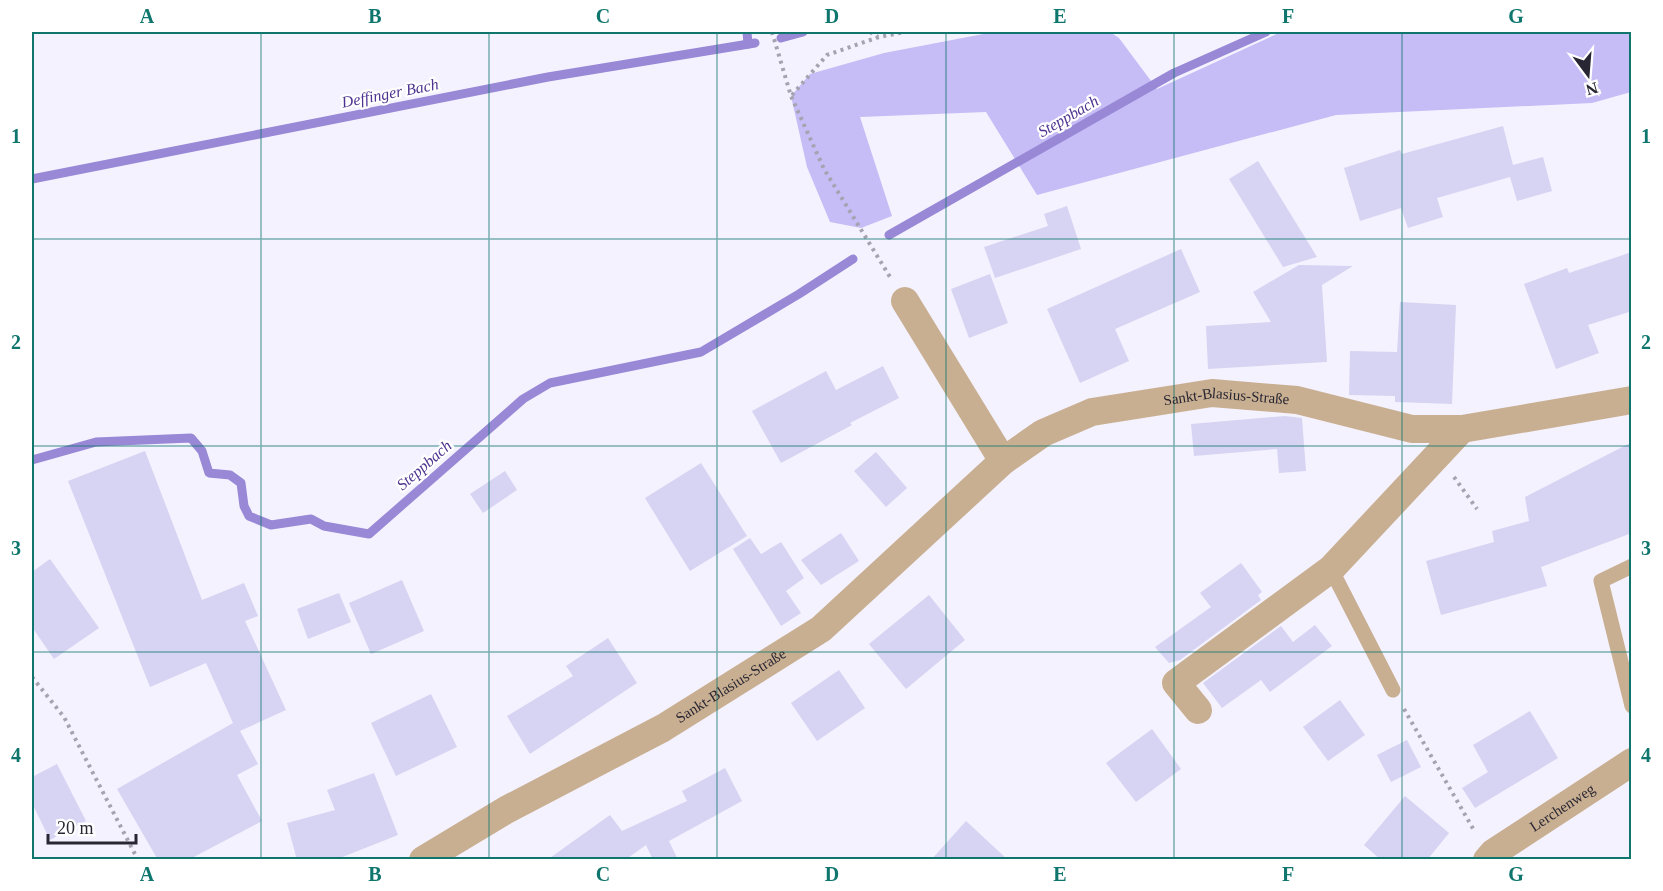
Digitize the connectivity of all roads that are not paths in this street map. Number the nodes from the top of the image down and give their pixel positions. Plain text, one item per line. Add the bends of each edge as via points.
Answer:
1 (905, 301) road end
2 (1632, 400) edge
3 (1462, 429) junction
4 (1003, 461) junction
5 (1632, 566) edge
6 (1330, 569) junction
7 (1393, 690) road end
8 (1632, 706) edge
9 (1198, 710) dead end
10 (1632, 762) edge
11 (1492, 858) edge
12 (423, 860) edge

1 - 4 street
2 - 3 street, Sankt-Blasius-Straße
3 - 4 street, Sankt-Blasius-Straße via 1412,429 1297,400 1212,393 1092,412 1044,434
3 - 6 street
4 - 12 street, Sankt-Blasius-Straße via 820,629 663,728 506,810
5 - 8 lane via 1601,580
6 - 7 lane
6 - 9 street via 1176,683
10 - 11 street, Lerchenweg

